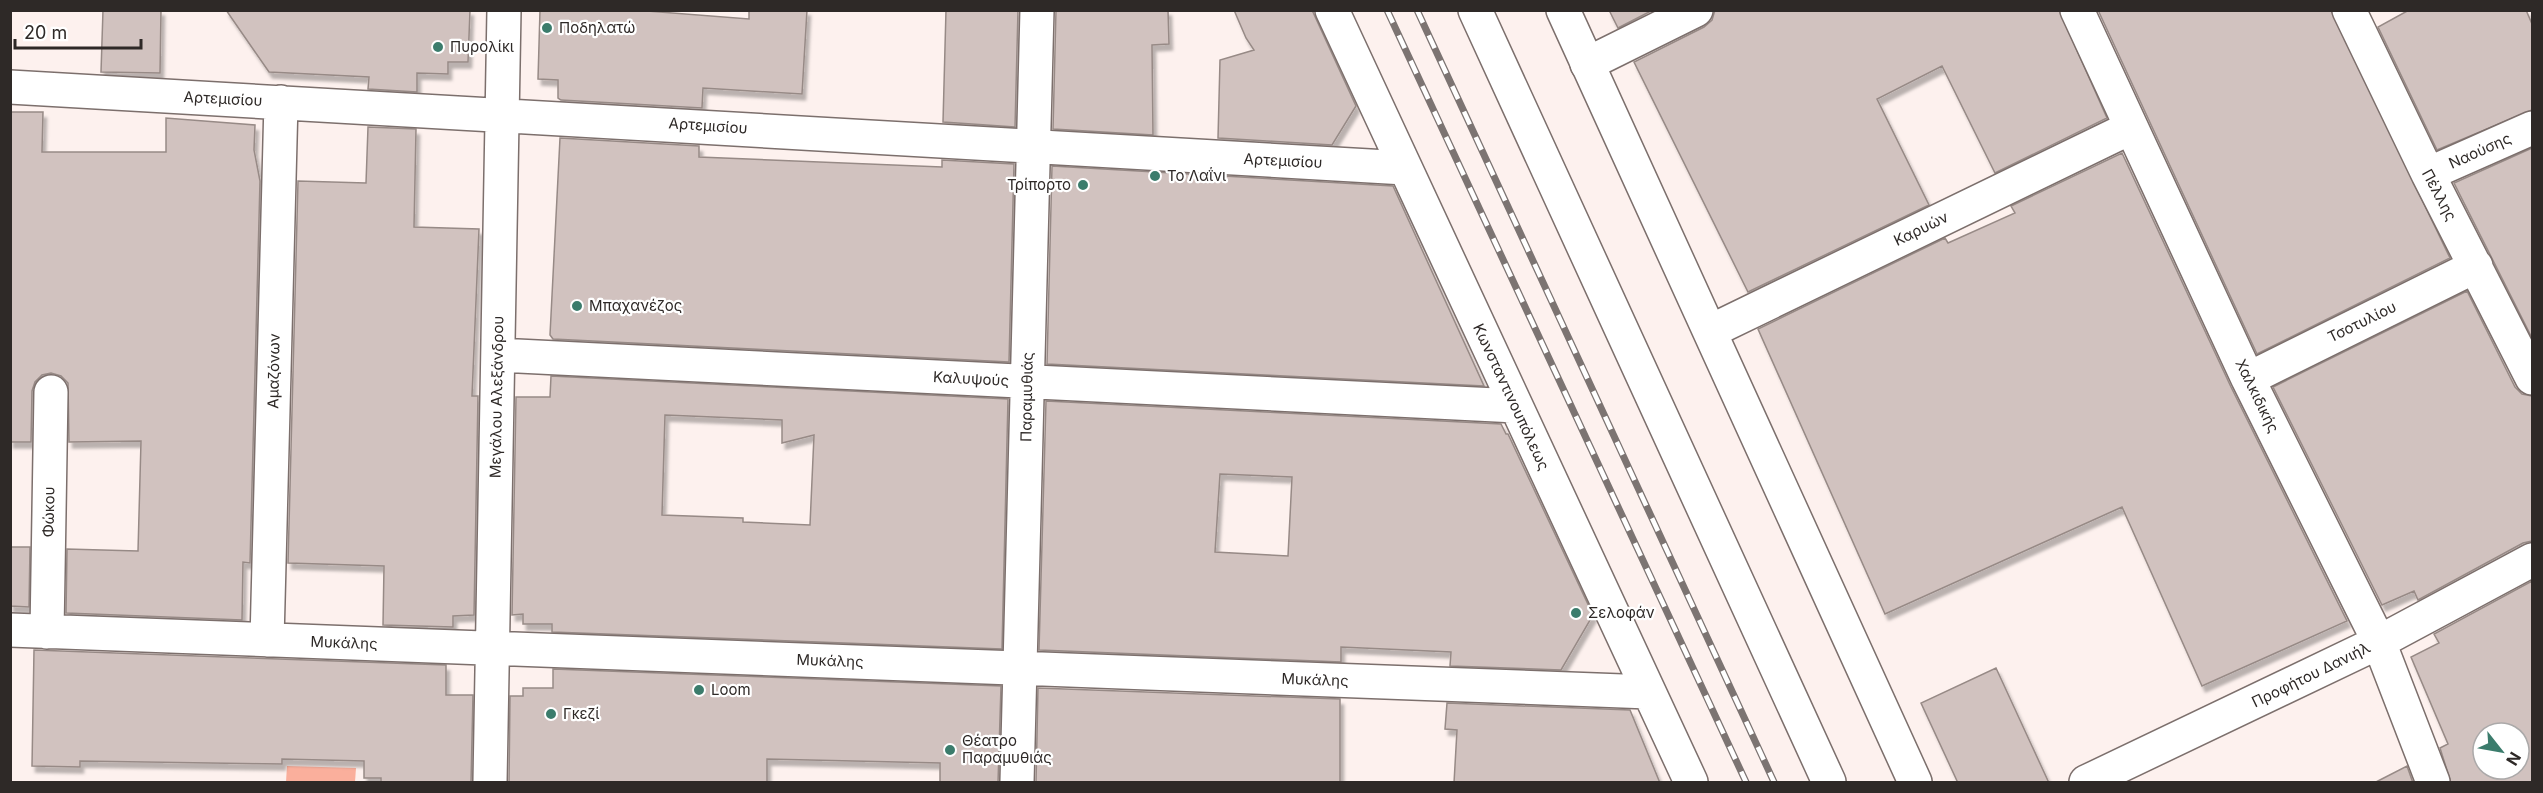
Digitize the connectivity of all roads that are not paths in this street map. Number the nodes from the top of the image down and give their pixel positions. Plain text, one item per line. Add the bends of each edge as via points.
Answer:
1 (504, 10) edge
2 (1037, 10) edge
3 (1332, 10) edge
4 (1475, 10) edge
5 (1563, 10) edge
6 (1696, 10) edge
7 (2077, 10) edge
8 (2349, 10) edge
9 (1587, 63) junction
10 (10, 87) edge
11 (281, 102) junction
12 (502, 113) junction
13 (2130, 128) junction
14 (2532, 128) edge
15 (1033, 146) junction
16 (1405, 168) junction
17 (2428, 174) junction
18 (2476, 266) junction
19 (1711, 331) junction
20 (498, 355) junction
21 (2532, 378) edge
22 (2248, 379) junction
23 (1028, 382) junction
24 (51, 392) dead end
25 (1516, 406) junction
26 (2532, 560) edge
27 (10, 630) edge
28 (47, 632) junction
29 (267, 640) junction
30 (2379, 642) junction
31 (492, 648) junction
32 (1020, 669) junction
33 (1649, 692) junction
34 (2094, 781) edge
35 (490, 783) edge
36 (1017, 783) edge
37 (1691, 783) edge
38 (1829, 783) edge
39 (1915, 783) edge
40 (2433, 783) edge

1 - 12 street, Μεγάλου Αλεξάνδρου
2 - 15 street, Παραμυθιάς
3 - 16 street, Κωνσταντινουπόλεως
4 - 38 street
5 - 9 street
6 - 9 street
7 - 13 street, Χαλκιδικής
8 - 17 street, Πέλλης
9 - 19 street
10 - 11 street, Αρτεμισίου
11 - 12 street, Αρτεμισίου
11 - 29 street, Αμαζόνων
12 - 15 street, Αρτεμισίου
12 - 20 street, Μεγάλου Αλεξάνδρου
13 - 19 street, Καρυών
13 - 22 street, Χαλκιδικής
14 - 17 street, Ναούσης
15 - 16 street, Αρτεμισίου
15 - 23 street, Παραμυθιάς
16 - 25 street, Κωνσταντινουπόλεως
17 - 18 street, Πέλλης
18 - 21 street, Πέλλης
18 - 22 street, Τσοτυλίου
19 - 39 street
20 - 23 street, Καλυψούς
20 - 31 street, Μεγάλου Αλεξάνδρου
22 - 30 street, Χαλκιδικής
23 - 25 street, Καλυψούς
23 - 32 street, Παραμυθιάς
24 - 28 street, Φώκου
25 - 33 street, Κωνσταντινουπόλεως
26 - 30 street, Προφήτου Δανιήλ
27 - 28 street, Μυκάλης
28 - 29 street, Μυκάλης
29 - 31 street, Μυκάλης
30 - 34 street, Προφήτου Δανιήλ
30 - 40 street, Χαλκιδικής
31 - 32 street, Μυκάλης
31 - 35 street, Μεγάλου Αλεξάνδρου
32 - 33 street, Μυκάλης
32 - 36 street, Παραμυθιάς
33 - 37 street, Κωνσταντινουπόλεως

